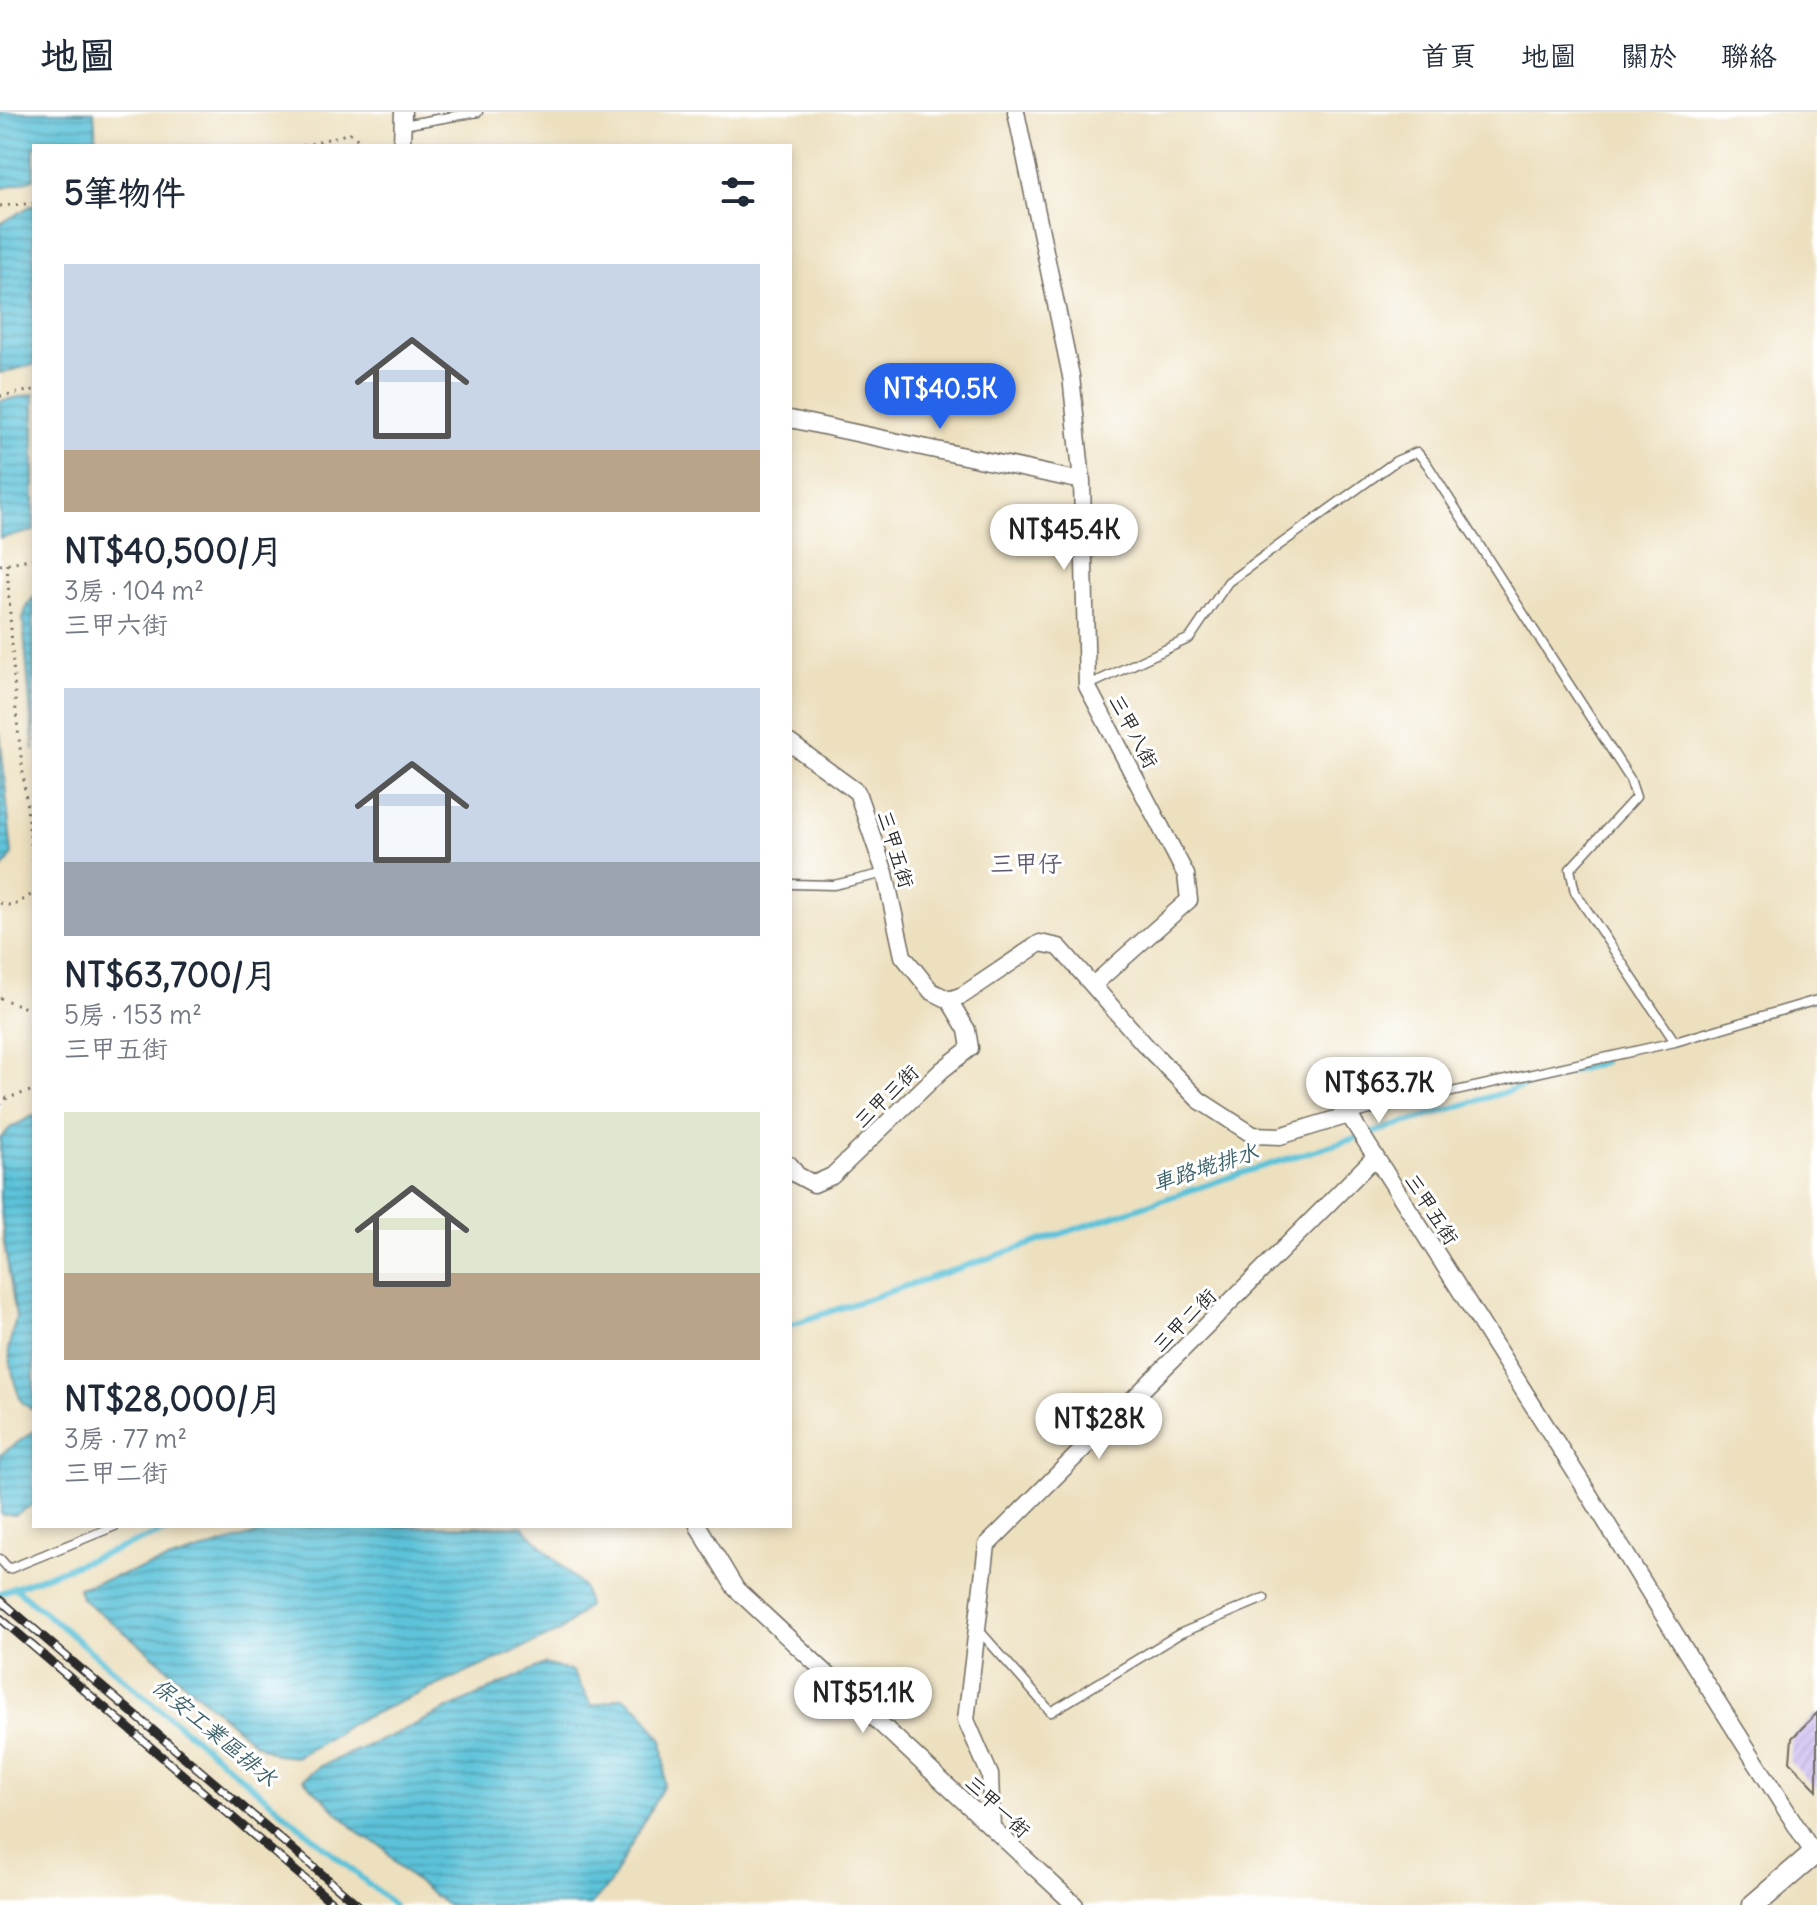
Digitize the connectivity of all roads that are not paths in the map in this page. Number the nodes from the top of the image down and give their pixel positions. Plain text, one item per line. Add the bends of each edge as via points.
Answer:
1 (478, 112) edge
2 (1016, 112) edge
3 (403, 119) edge
4 (402, 144) edge
5 (792, 419) edge
6 (1082, 481) junction
7 (1087, 686) junction
8 (792, 744) edge
9 (885, 873) junction
10 (792, 884) edge
11 (1093, 985) junction
12 (949, 1000) junction
13 (1817, 1000) edge
14 (1675, 1042) junction
15 (1349, 1115) junction
16 (1375, 1157) junction
17 (792, 1168) edge
18 (110, 1528) edge
19 (699, 1528) edge
20 (0, 1559) edge
21 (1264, 1598) dead end
22 (977, 1628) junction
23 (992, 1827) junction
24 (1816, 1852) edge
25 (1075, 1905) edge
26 (1754, 1905) edge

1 - 3 lane
2 - 6 street, 三甲八街 via 1071,376
3 - 4 street
5 - 6 street
6 - 7 street, 三甲八街
7 - 11 street, 三甲八街 via 1186,875 1189,900
7 - 14 lane via 1190,638 1228,582 1396,461 1417,452 1630,779 1636,797 1570,869 1575,892
8 - 9 street, 三甲五街 via 857,792
9 - 10 lane via 834,885
9 - 12 street, 三甲五街 via 903,956 931,991
11 - 12 street via 1059,947 1040,943
11 - 15 street via 1199,1100 1253,1135 1280,1136
12 - 17 street, 三甲三街 via 967,1030 970,1048 832,1176 814,1184
13 - 14 lane
14 - 15 lane
15 - 16 street, 三甲五街
16 - 22 street, 三甲二街 via 987,1545
16 - 24 street, 三甲五街
18 - 20 lane via 9,1569
19 - 23 street, 三甲一街 via 736,1589
21 - 22 lane via 1179,1634 1051,1712
22 - 23 street, 三甲二街 via 966,1720 990,1775
23 - 25 street, 三甲一街
24 - 26 main road

